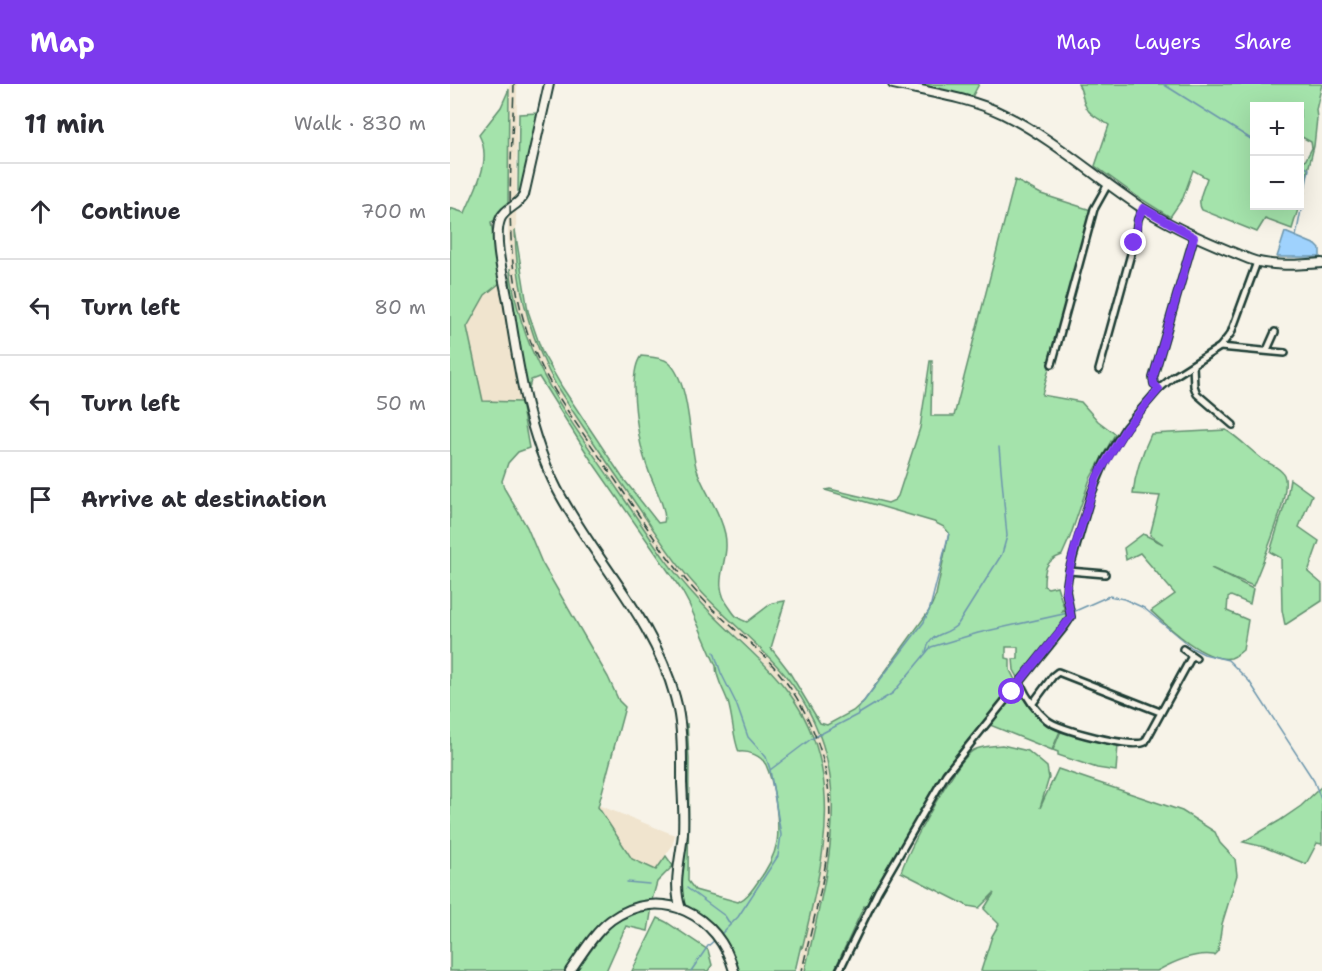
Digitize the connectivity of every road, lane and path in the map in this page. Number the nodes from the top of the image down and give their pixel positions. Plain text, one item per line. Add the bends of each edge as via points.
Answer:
1 (549, 84) edge
2 (893, 84) edge
3 (1108, 184) junction
4 (1143, 208) junction
5 (1194, 237) junction
6 (1257, 262) junction
7 (1322, 263) edge
8 (1275, 332) dead end
9 (1220, 347) junction
10 (1267, 350) junction
11 (1285, 353) dead end
12 (1052, 364) dead end
13 (1193, 365) junction
14 (1100, 370) dead end
15 (1159, 389) junction
16 (1233, 425) dead end
17 (1069, 571) junction
18 (1104, 574) dead end
19 (1183, 649) dead end
20 (1020, 682) junction
21 (1033, 703) junction
22 (1160, 712) junction
23 (676, 890) junction
24 (663, 905) junction
25 (681, 909) junction
26 (570, 971) edge
27 (734, 971) edge
28 (839, 971) edge

1 - 23 street via 523,199 501,216 498,231 525,402 536,440 557,489 653,640 676,698 681,734 683,832
2 - 3 street via 1000,112 1049,139
3 - 4 street
3 - 12 street via 1094,209
4 - 5 street
4 - 14 street
5 - 6 street
5 - 15 street via 1153,378
6 - 7 street
6 - 9 street via 1231,333
8 - 10 street
9 - 10 street
9 - 13 street
10 - 11 street
13 - 15 street
13 - 16 street via 1197,394
15 - 17 street via 1126,428 1101,468
17 - 18 street
17 - 20 street via 1066,591 1071,617
19 - 22 street via 1194,657
20 - 21 street
20 - 28 street via 946,774 878,891
21 - 22 street via 1058,672
21 - 22 street via 1052,724 1135,745 1145,742
23 - 24 street
23 - 25 street
24 - 25 street
24 - 26 street via 631,909 612,919
25 - 27 street via 700,919 719,937

